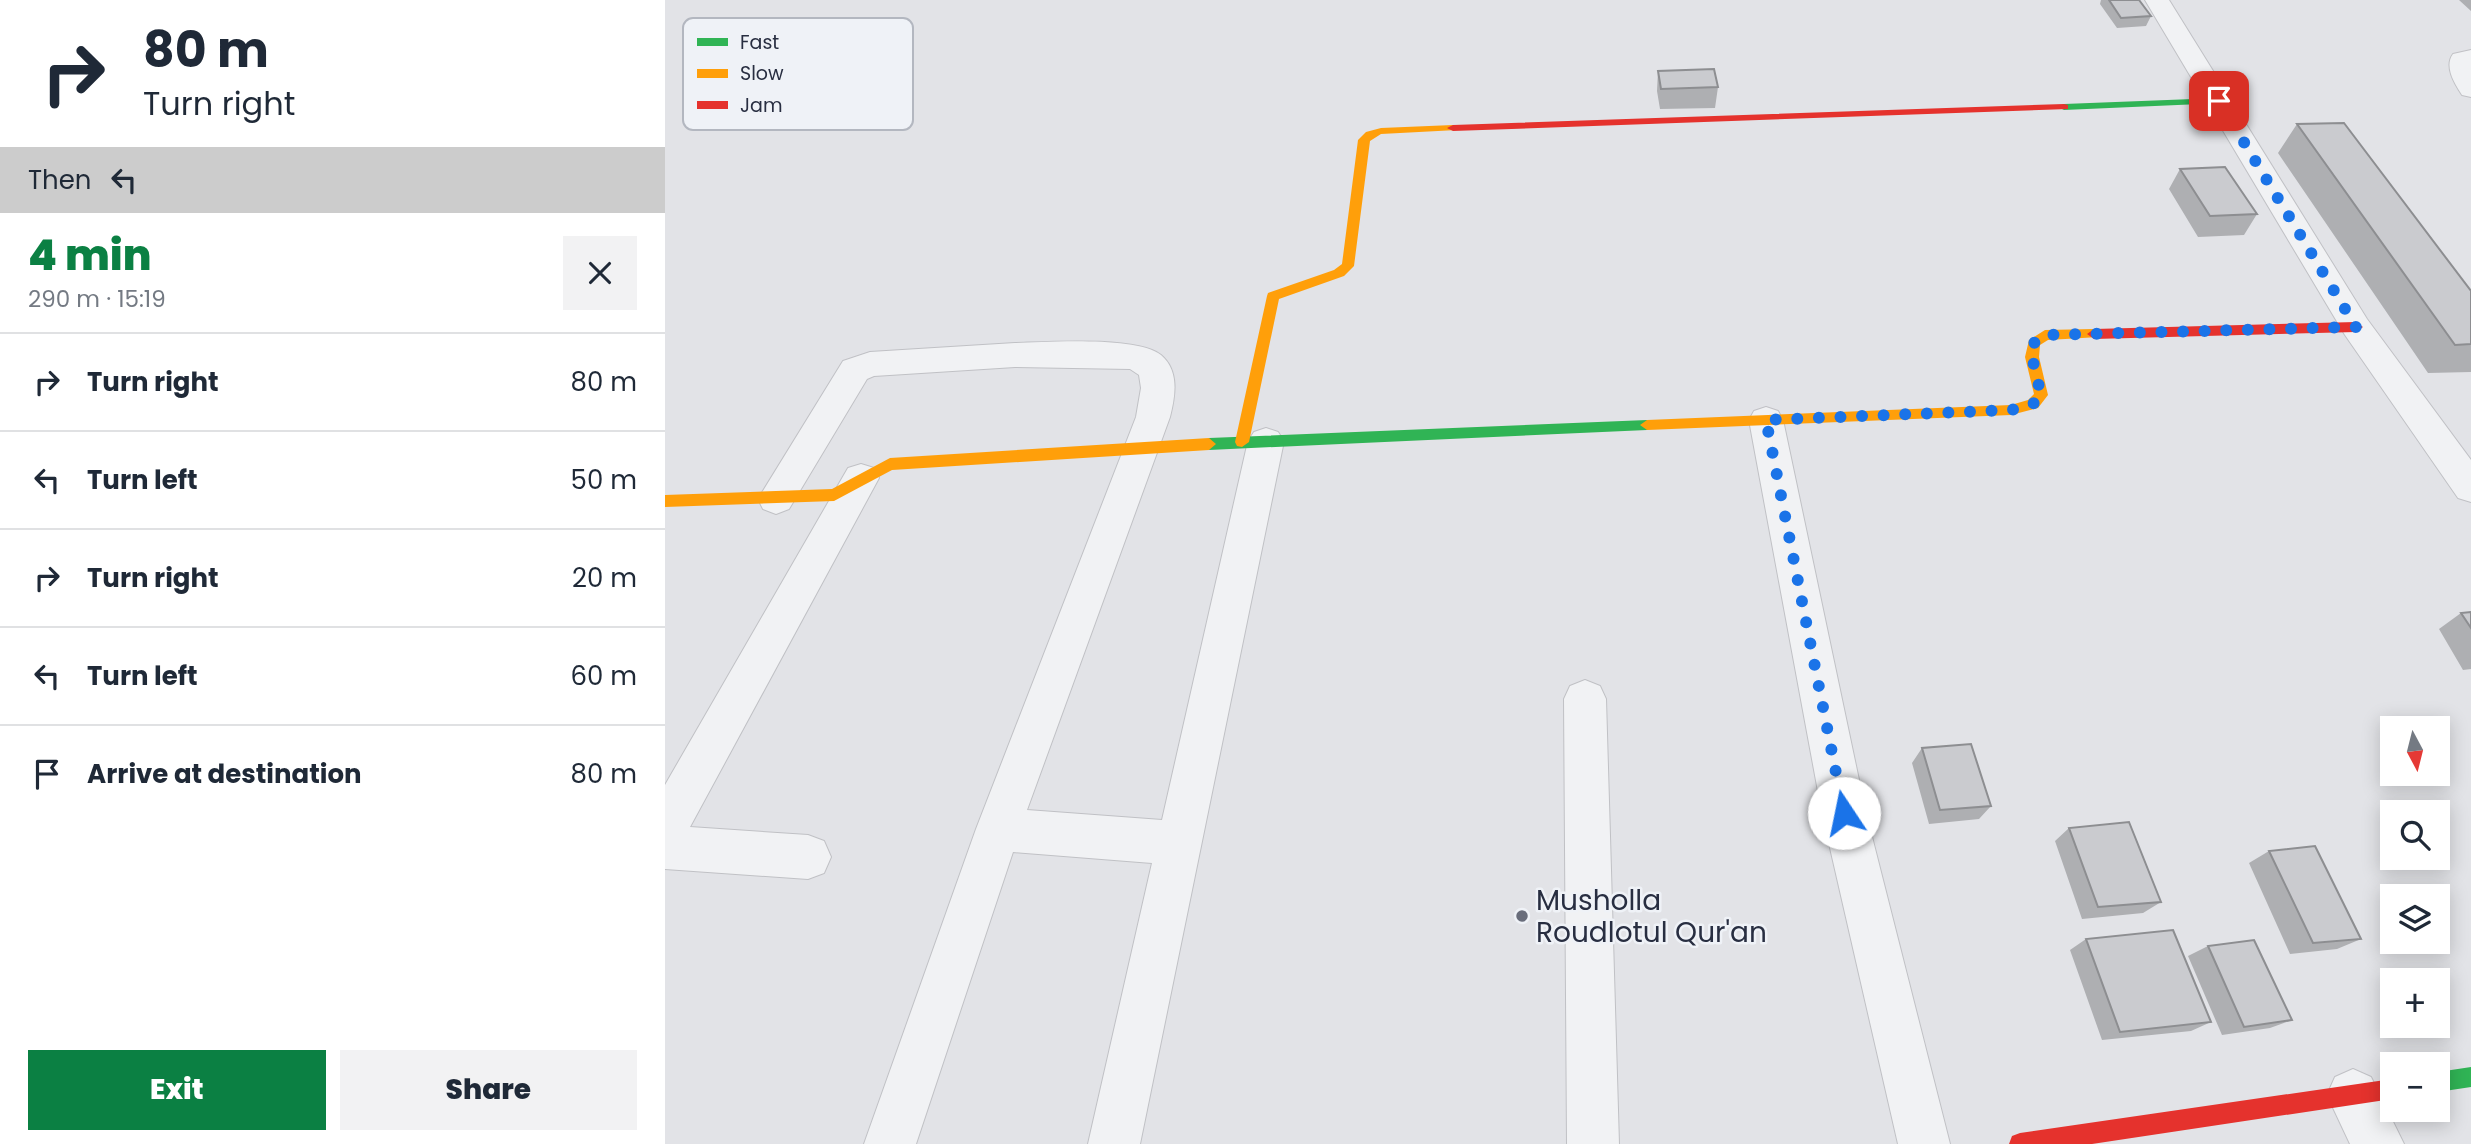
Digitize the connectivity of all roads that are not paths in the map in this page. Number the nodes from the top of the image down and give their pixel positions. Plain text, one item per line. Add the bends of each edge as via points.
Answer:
1 (2157, 0) edge
2 (2471, 58) edge
3 (2471, 89) edge
4 (2219, 101) junction
5 (2356, 327) junction
6 (1766, 420) junction
7 (1254, 442) junction
8 (1139, 447) junction
9 (861, 478) junction
10 (2471, 488) edge
11 (776, 499) junction
12 (665, 501) edge
13 (1585, 699) dead end
14 (665, 828) edge
15 (998, 829) junction
16 (1179, 842) junction
17 (665, 847) edge
18 (808, 857) dead end
19 (2471, 1077) edge
20 (2450, 1080) edge
21 (2373, 1092) edge
22 (2169, 1133) edge
23 (890, 1144) edge
24 (1114, 1144) edge
25 (1593, 1144) edge
26 (1924, 1144) edge
27 (2019, 1144) edge
28 (2378, 1144) edge

1 - 4 street
2 - 3 street via 2462,59
4 - 5 street
4 - 7 street via 1370,134 1364,140 1348,266 1273,296
5 - 6 street via 2045,335 2034,343 2032,357 2041,395 2033,404 2011,410
5 - 10 street
6 - 7 street
6 - 26 street via 1844,813
7 - 8 street
7 - 16 street
8 - 9 street via 890,464
8 - 11 street via 1153,417 1159,383 1146,359 1053,354 879,363 855,370
8 - 15 street
9 - 11 street via 834,495
9 - 14 street
11 - 12 street
13 - 25 street
15 - 16 street
15 - 23 street
16 - 24 street
17 - 18 street
19 - 20 street
21 - 22 street
21 - 28 street
22 - 27 street

